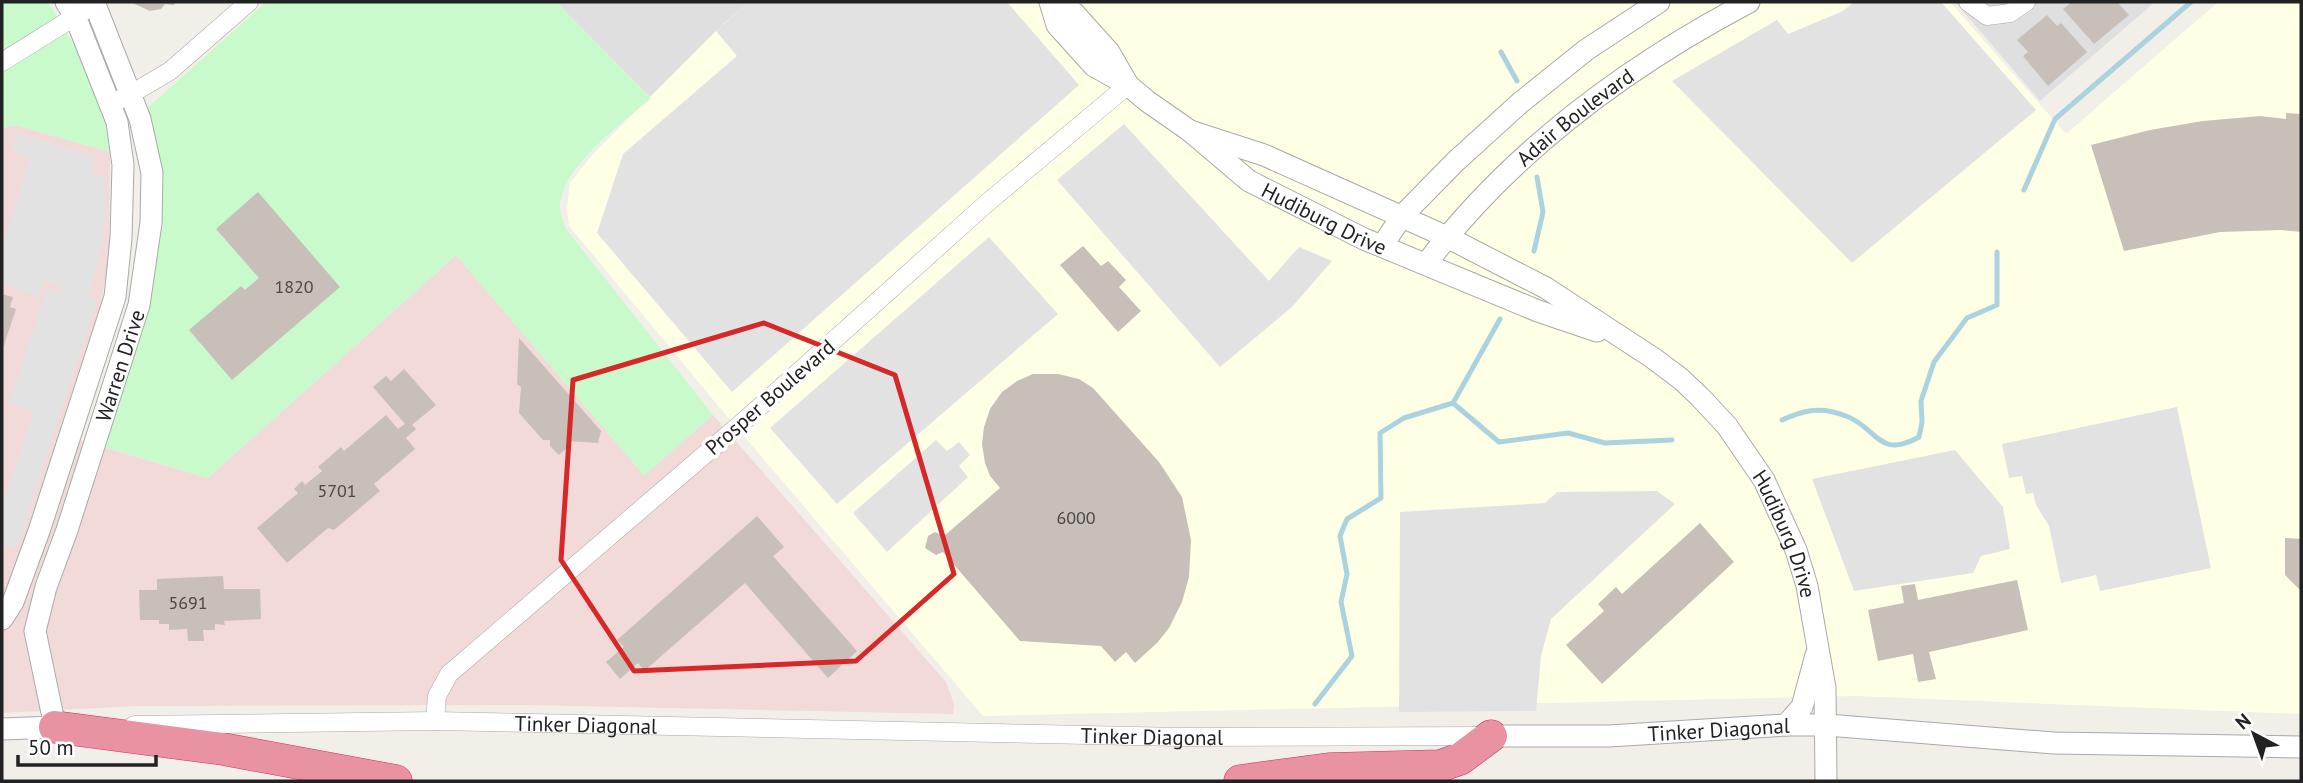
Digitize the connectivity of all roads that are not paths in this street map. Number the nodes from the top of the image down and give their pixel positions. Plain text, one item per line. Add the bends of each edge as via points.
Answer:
1 (249, 2) edge
2 (1051, 2) edge
3 (1659, 2) edge
4 (1749, 2) edge
5 (1968, 2) edge
6 (2026, 2) edge
7 (95, 3) edge
8 (71, 9) edge
9 (2, 62) edge
10 (1128, 85) junction
11 (131, 94) junction
12 (110, 104) junction
13 (1190, 131) junction
14 (1402, 216) junction
15 (1447, 237) junction
16 (1382, 246) junction
17 (1426, 264) junction
18 (1629, 343) junction
19 (2, 619) edge
20 (1818, 642) junction
21 (435, 721) junction
22 (1786, 725) junction
23 (1827, 725) junction
24 (55, 727) junction
25 (2, 729) edge
26 (1491, 736) junction
27 (2301, 747) edge
28 (396, 781) edge
29 (1240, 781) edge
30 (1826, 781) edge

1 - 11 street via 170,71
2 - 10 street, Hudiburg Drive via 1057,25 1094,66
3 - 14 street via 1586,50 1520,103
4 - 15 street, Adair Boulevard via 1655,58 1572,117 1513,168
5 - 6 street via 1987,16 2010,13
7 - 8 street
7 - 11 street, Warren Drive
8 - 9 street
8 - 12 street, Warren Drive
10 - 13 street, Hudiburg Drive
10 - 21 street, Prosper Boulevard via 449,674 437,696
11 - 12 street
11 - 24 street, Warren Drive via 152,173 151,223 139,305 35,631
12 - 19 street, Warren Drive via 123,165 115,297 39,531 13,602
13 - 14 street, Hudiburg Drive via 1264,155
13 - 16 street, Hudiburg Drive via 1249,181
14 - 15 street, Hudiburg Drive
14 - 16 street
15 - 17 street, Adair Boulevard
15 - 18 street, Hudiburg Drive via 1546,288
16 - 17 street, Hudiburg Drive
17 - 18 street, Hudiburg Drive
18 - 20 street, Hudiburg Drive via 1700,397 1727,426 1764,480 1796,550
20 - 22 street via 1806,697
20 - 23 street, Hudiburg Drive
21 - 24 street, Tinker Diagonal
21 - 26 street, Tinker Diagonal via 1168,737
22 - 23 street, Tinker Diagonal
22 - 26 street, Tinker Diagonal via 1609,736
23 - 27 street, Tinker Diagonal via 2054,743
23 - 30 street, Hudiburg Drive
24 - 25 street, Tinker Diagonal
24 - 28 highway via 223,749
26 - 29 highway via 1460,759 1440,766 1329,769

